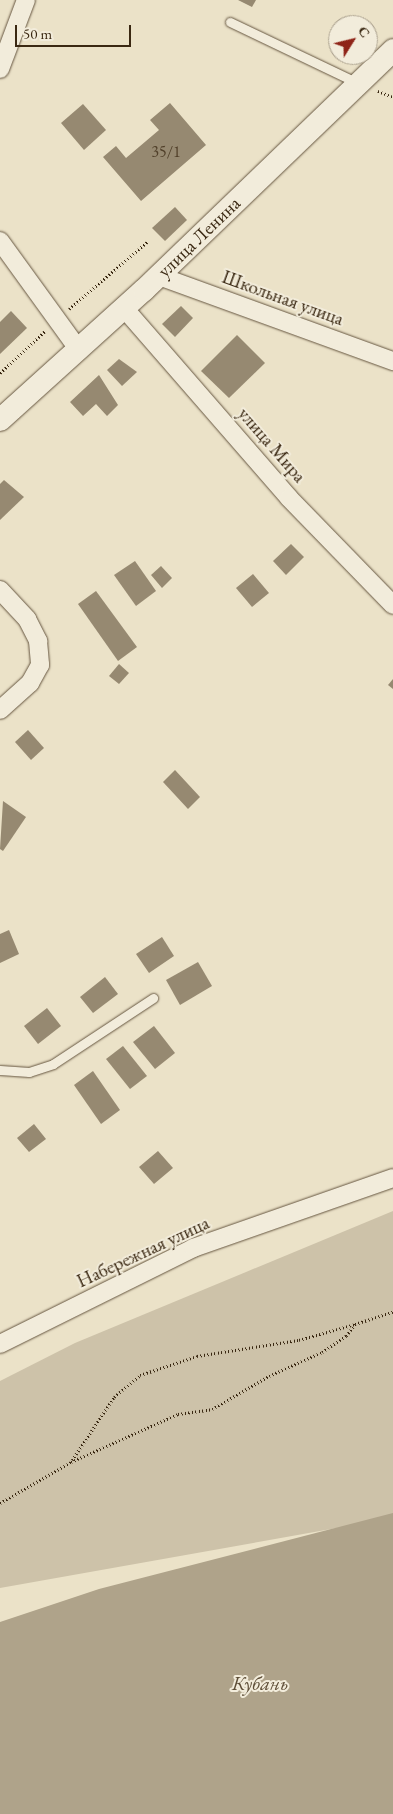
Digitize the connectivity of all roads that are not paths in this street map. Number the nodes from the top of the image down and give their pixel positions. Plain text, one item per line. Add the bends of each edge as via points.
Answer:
1 (26, 0) edge
2 (230, 22) dead end
3 (393, 50) edge
4 (2, 59) edge
5 (358, 83) junction
6 (0, 241) edge
7 (159, 276) junction
8 (124, 308) junction
9 (79, 350) junction
10 (393, 361) edge
11 (0, 420) edge
12 (0, 590) edge
13 (393, 605) edge
14 (0, 710) edge
15 (153, 998) dead end
16 (0, 1070) edge
17 (393, 1178) edge
18 (0, 1344) edge

1 - 4 street
2 - 5 lane
3 - 5 street, улица Ленина
5 - 7 street, улица Ленина
6 - 9 street
7 - 8 street, улица Ленина
7 - 10 street, Школьная улица
8 - 9 street, улица Ленина
8 - 13 street, улица Мира via 289,498
9 - 11 street, улица Ленина
12 - 14 street via 27,619 38,641 40,665 30,683
15 - 16 lane via 53,1064 29,1072
17 - 18 street, Набережная улица via 193,1248

